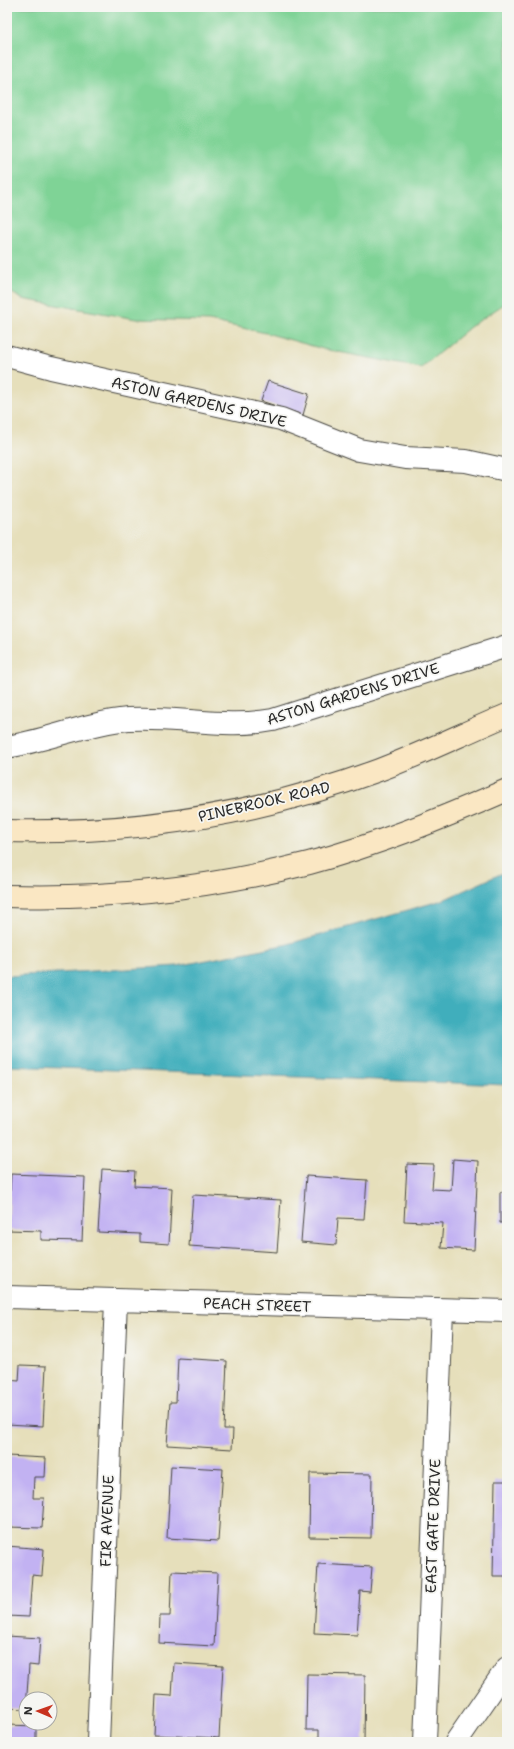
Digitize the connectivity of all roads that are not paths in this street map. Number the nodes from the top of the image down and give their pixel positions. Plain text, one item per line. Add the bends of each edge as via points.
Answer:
1 (7, 356) edge
2 (507, 470) edge
3 (507, 646) edge
4 (507, 715) edge
5 (7, 747) edge
6 (507, 790) edge
7 (7, 831) edge
8 (7, 896) edge
9 (7, 1297) edge
10 (116, 1301) junction
11 (442, 1310) junction
12 (507, 1312) edge
13 (507, 1668) edge
14 (98, 1742) edge
15 (425, 1742) edge
16 (456, 1742) edge

1 - 2 street, ASTON GARDENS DRIVE via 282,419 366,452 405,458 466,461
3 - 5 street, ASTON GARDENS DRIVE via 274,720 239,724 128,720 89,726
4 - 7 street, PINEBROOK ROAD via 380,770 317,791 256,807 199,818 110,829
6 - 8 street via 443,818 400,833 276,870 157,890 92,895
9 - 10 street, PEACH STREET
10 - 11 street, PEACH STREET
10 - 14 street, FIR AVENUE
11 - 12 street, PEACH STREET
11 - 15 street, EAST GATE DRIVE
13 - 16 street

